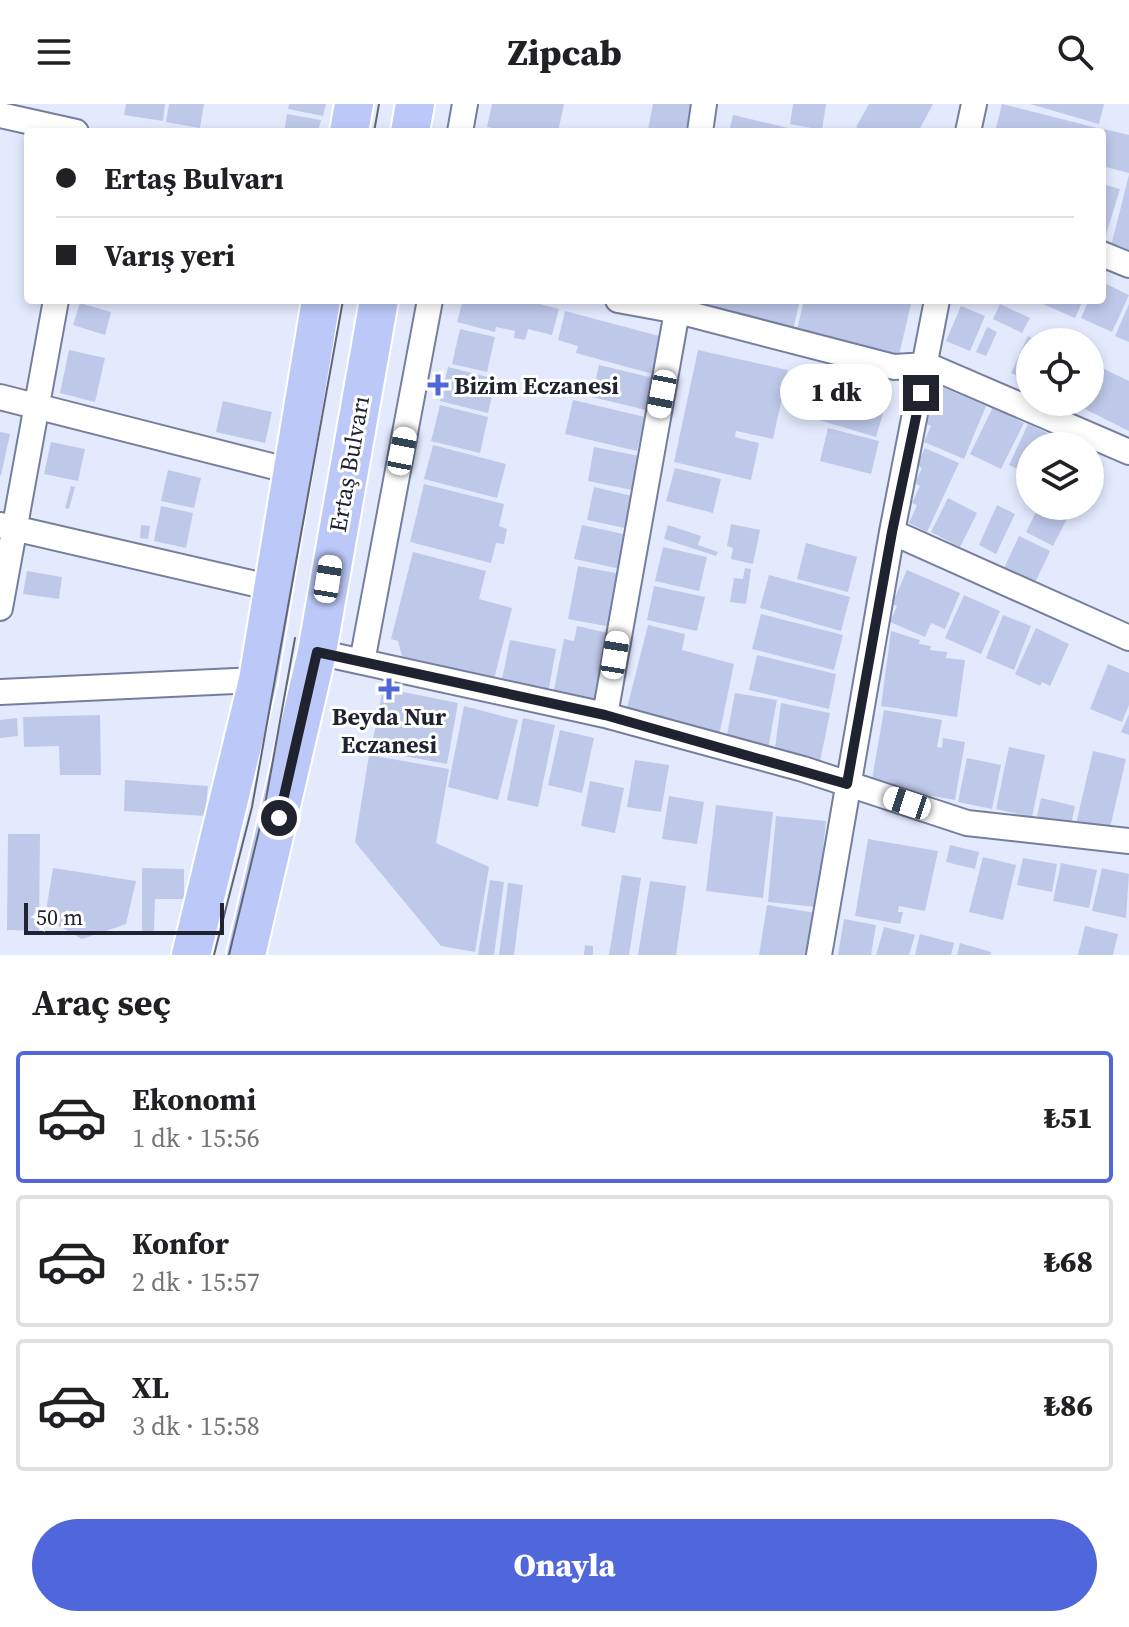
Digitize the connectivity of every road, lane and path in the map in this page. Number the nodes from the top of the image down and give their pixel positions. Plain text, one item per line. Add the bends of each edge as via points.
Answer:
1 (354, 104) edge
2 (415, 104) edge
3 (465, 104) edge
4 (704, 104) edge
5 (974, 104) edge
6 (0, 115) edge
7 (58, 128) edge
8 (350, 128) edge
9 (411, 128) edge
10 (461, 128) edge
11 (701, 128) edge
12 (969, 128) edge
13 (1106, 256) edge
14 (1129, 265) edge
15 (55, 304) edge
16 (320, 304) edge
17 (378, 304) edge
18 (429, 304) edge
19 (658, 304) edge
20 (936, 304) edge
21 (678, 306) edge
22 (927, 365) junction
23 (0, 397) edge
24 (37, 405) junction
25 (1129, 452) edge
26 (291, 471) junction
27 (7, 527) edge
28 (892, 532) junction
29 (273, 588) junction
30 (0, 608) edge
31 (1129, 638) edge
32 (317, 652) junction
33 (362, 662) junction
34 (258, 680) junction
35 (0, 692) edge
36 (605, 715) junction
37 (847, 784) junction
38 (1129, 841) edge
39 (191, 955) edge
40 (246, 955) edge
41 (819, 955) edge

1 - 8 main road
2 - 9 main road
3 - 10 street
4 - 11 street
5 - 12 street
6 - 7 street
13 - 14 street
15 - 24 street
16 - 26 main road
17 - 32 main road, Ertaş Bulvarı
18 - 33 street
19 - 21 street
20 - 22 street
21 - 22 street via 894,367
21 - 36 street
22 - 25 street
22 - 28 street
23 - 24 street
24 - 26 street
24 - 27 street
26 - 29 main road
27 - 29 street
27 - 30 street
28 - 31 street
28 - 37 street
29 - 34 main road
32 - 33 street
32 - 40 main road, Ertaş Bulvarı
33 - 36 street
34 - 35 street
34 - 39 main road
36 - 37 street
37 - 38 street via 967,823
37 - 41 street

